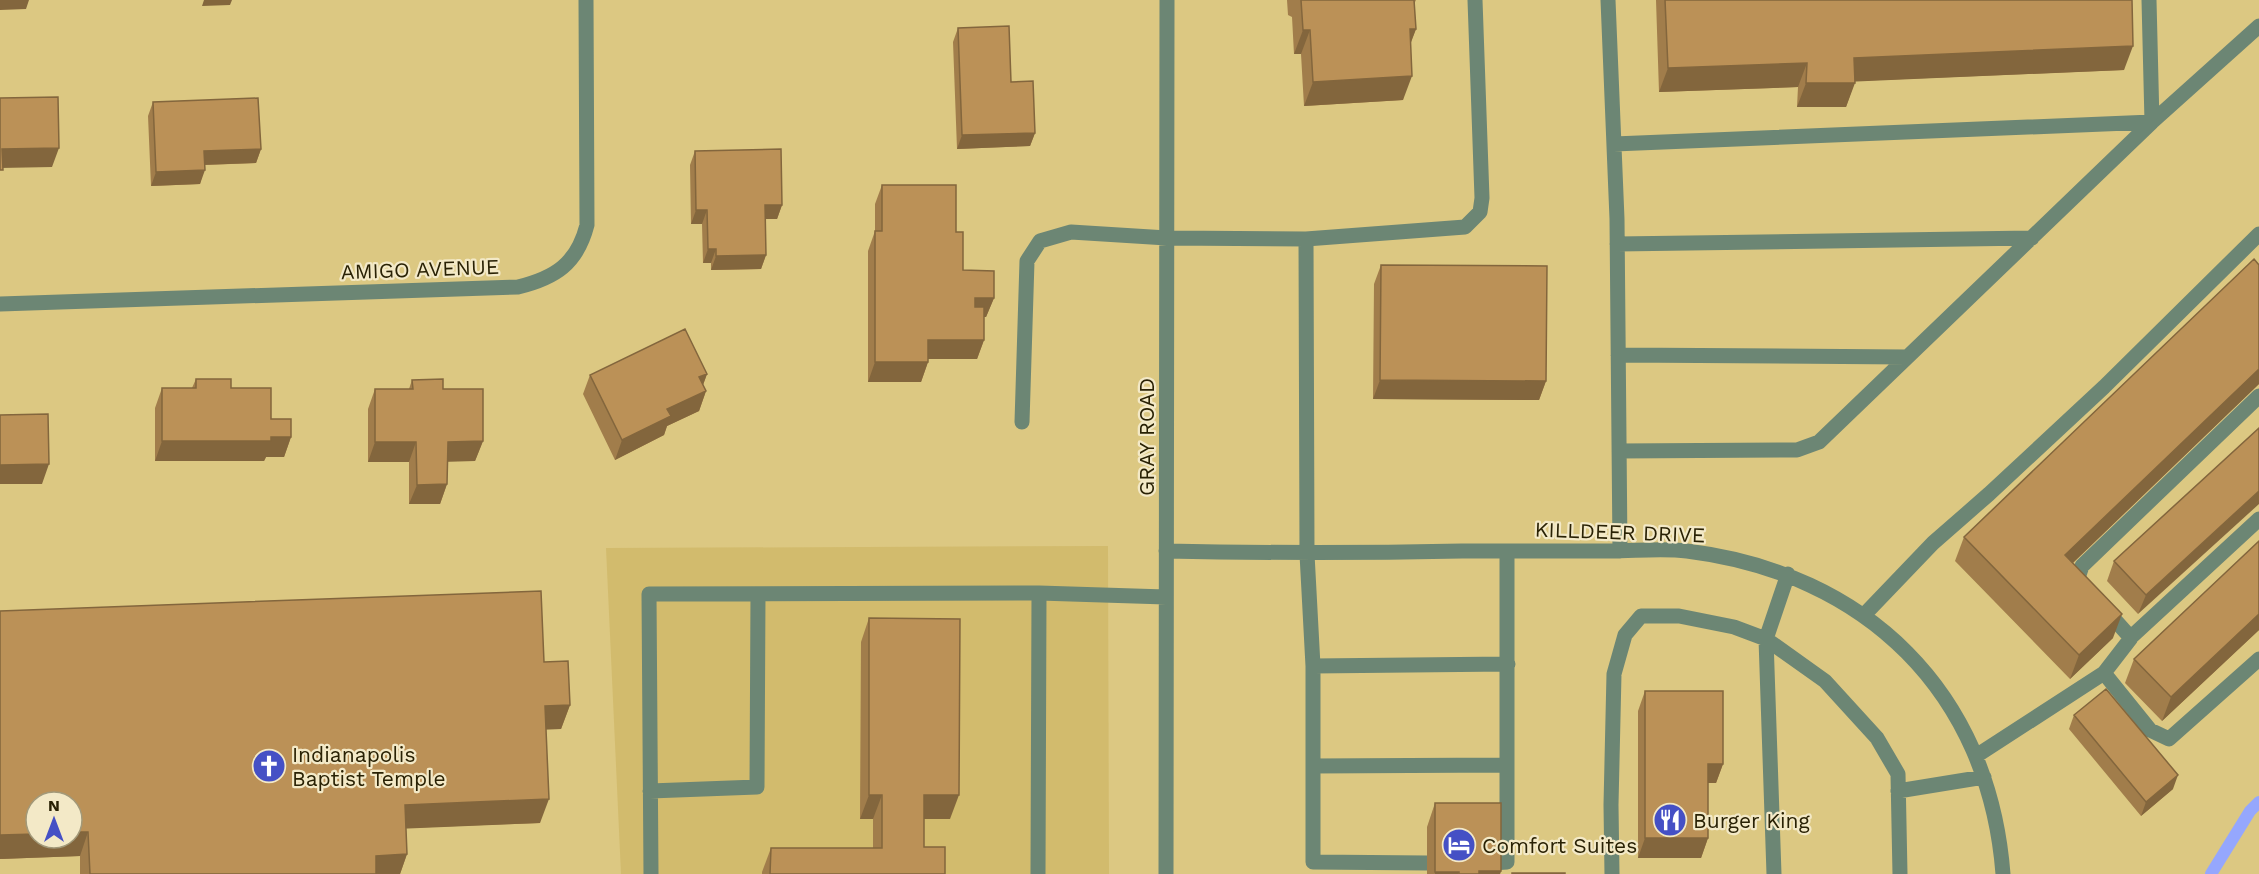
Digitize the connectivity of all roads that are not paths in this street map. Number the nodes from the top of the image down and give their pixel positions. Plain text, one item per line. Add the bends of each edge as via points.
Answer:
1 (586, 0) edge
2 (1167, 0) edge
3 (1475, 0) edge
4 (1608, 0) edge
5 (2149, 0) edge
6 (2259, 26) edge
7 (2152, 123) junction
8 (1614, 144) junction
9 (2259, 234) edge
10 (1167, 238) junction
11 (2032, 238) junction
12 (1306, 239) junction
13 (1617, 244) junction
14 (0, 304) edge
15 (1618, 356) junction
16 (1907, 357) junction
17 (2259, 396) edge
18 (1022, 422) dead end
19 (1619, 451) junction
20 (2259, 519) edge
21 (1166, 551) junction
22 (1507, 551) junction
23 (1620, 551) junction
24 (1307, 554) junction
25 (1788, 574) junction
26 (1039, 593) junction
27 (758, 594) junction
28 (1166, 597) junction
29 (1864, 615) junction
30 (1766, 639) junction
31 (2129, 639) junction
32 (2259, 659) edge
33 (1508, 664) junction
34 (1314, 666) junction
35 (2104, 673) junction
36 (1976, 756) junction
37 (1507, 765) junction
38 (1314, 766) junction
39 (1984, 777) junction
40 (650, 790) junction
41 (1898, 790) junction
42 (1426, 863) dead end
43 (1492, 863) edge
44 (651, 874) edge
45 (1038, 874) edge
46 (1166, 874) edge
47 (1612, 874) edge
48 (1774, 874) edge
49 (1900, 874) edge
50 (2003, 874) edge

1 - 14 street, AMIGO AVENUE via 587,225 567,265 539,282 518,287
2 - 10 street, GRAY ROAD
3 - 12 street via 1480,212 1465,227
4 - 8 street
5 - 7 street
6 - 7 street
7 - 8 street
7 - 11 street
8 - 13 street
9 - 29 street via 2247,255 1933,543
10 - 12 street
10 - 18 street via 1071,232 1040,241 1027,261
10 - 21 street, GRAY ROAD
11 - 13 street
11 - 16 street
12 - 24 street
13 - 15 street
15 - 16 street
15 - 19 street
16 - 19 street via 1819,442 1797,450
17 - 31 street via 2082,566 2077,581
19 - 23 street
20 - 31 street
21 - 24 street, KILLDEER DRIVE
21 - 28 street, GRAY ROAD
22 - 23 street, KILLDEER DRIVE
22 - 24 street, KILLDEER DRIVE
22 - 33 street
23 - 25 street, KILLDEER DRIVE via 1685,551 1754,563
24 - 34 street
25 - 29 street, KILLDEER DRIVE
25 - 30 street
26 - 27 street
26 - 28 street
26 - 45 street
27 - 40 street via 757,787
27 - 40 street via 649,594
28 - 46 street, GRAY ROAD
29 - 36 street, KILLDEER DRIVE via 1927,674 1957,717
30 - 41 street via 1825,681 1877,738 1898,774
30 - 47 street via 1734,627 1679,616 1641,616 1624,635 1614,674
30 - 48 street
31 - 35 street
32 - 35 street via 2169,739 2150,730
33 - 34 street
33 - 37 street
34 - 38 street
35 - 36 street
36 - 39 street, KILLDEER DRIVE
37 - 38 street
37 - 43 street via 1507,862
38 - 42 street via 1313,861
39 - 41 street
39 - 50 street, KILLDEER DRIVE via 1995,817
40 - 44 street
41 - 49 street

